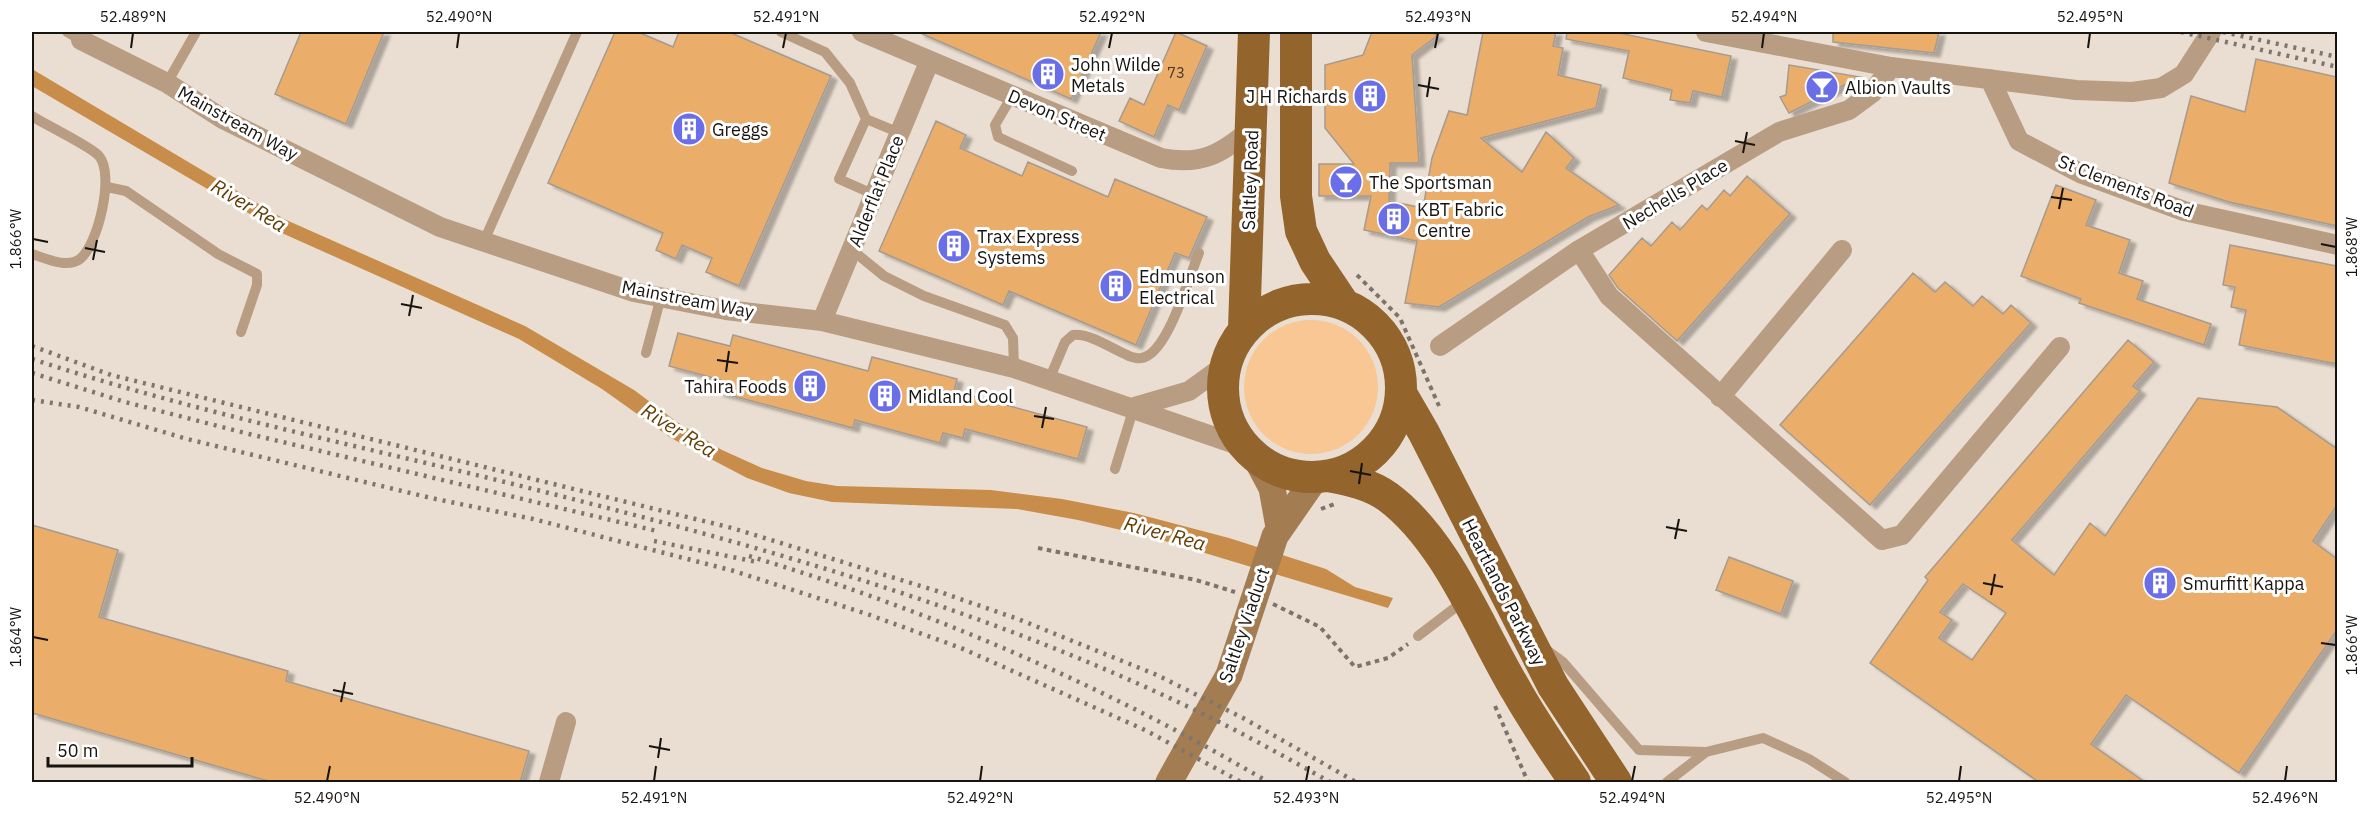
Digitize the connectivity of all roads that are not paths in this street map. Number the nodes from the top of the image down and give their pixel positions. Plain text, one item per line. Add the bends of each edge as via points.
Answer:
1 (196, 32) edge
2 (780, 32) edge
3 (862, 32) edge
4 (1254, 32) edge
5 (1296, 32) edge
6 (1706, 32) edge
7 (2211, 32) edge
8 (573, 33) edge
9 (74, 36) edge
10 (929, 62) junction
11 (1891, 68) junction
12 (1990, 79) junction
13 (167, 83) junction
14 (1012, 96) junction
15 (32, 116) edge
16 (866, 119) junction
17 (1252, 128) junction
18 (900, 133) junction
19 (1072, 171) dead end
20 (107, 187) junction
21 (874, 195) junction
22 (484, 241) junction
23 (2337, 245) edge
24 (852, 250) junction
25 (1580, 250) junction
26 (1842, 250) dead end
27 (1199, 253) dead end
28 (32, 254) edge
29 (661, 297) junction
30 (1343, 303) junction
31 (822, 321) junction
32 (1244, 329) junction
33 (241, 332) dead end
34 (1440, 345) dead end
35 (2060, 347) dead end
36 (646, 353) dead end
37 (1225, 365) junction
38 (1014, 368) junction
39 (1049, 380) junction
40 (1402, 395) junction
41 (1720, 397) junction
42 (1134, 407) junction
43 (1250, 452) junction
44 (1115, 469) dead end
45 (1322, 477) junction
46 (1277, 531) junction
47 (1465, 600) junction
48 (1525, 634) junction
49 (1418, 636) dead end
50 (566, 722) dead end
51 (1706, 752) junction
52 (549, 783) edge
53 (1169, 783) edge
54 (1575, 783) edge
55 (1616, 783) edge
56 (1667, 783) edge
57 (1845, 783) edge

1 - 13 lane, Mainstream Way
2 - 16 lane via 825,52 850,83
3 - 10 street, Devon Street
4 - 17 main road, Saltley Road
5 - 30 main road via 1296,196 1301,231 1315,261
6 - 11 street
7 - 12 street via 2184,74 2161,88 2132,92 2076,90
8 - 22 lane
9 - 13 street, Mainstream Way
10 - 14 street, Devon Street
10 - 18 street, Alderflat Place
11 - 12 street
11 - 25 street, Nechells Place via 1872,93 1850,110 1779,132
12 - 23 street, St Clements Road via 2019,141 2080,173 2184,211
13 - 22 street, Mainstream Way via 233,124 440,227
14 - 17 street, Devon Street via 1179,162 1202,160
14 - 19 lane via 995,125 998,137
15 - 20 lane via 99,156
16 - 18 lane
16 - 21 lane via 839,179
17 - 32 main road, Saltley Road
18 - 21 street, Alderflat Place
20 - 28 lane via 89,248 80,259 70,263
20 - 33 lane via 126,191 218,254 257,274
21 - 24 street, Alderflat Place
22 - 29 street, Mainstream Way via 634,292
24 - 31 street, Alderflat Place
24 - 38 lane via 884,276 924,297 1005,325 1013,338
25 - 34 street, Nechells Place
25 - 41 street via 1609,296
26 - 41 street
27 - 39 lane via 1165,336 1154,351 1145,357 1131,357 1073,335 1065,342
29 - 31 street, Mainstream Way via 726,310
29 - 36 lane
30 - 32 main road via 1316,298 1289,301 1265,311
30 - 40 main road via 1368,318 1388,339 1399,366
31 - 38 street, Mainstream Way
32 - 37 main road
35 - 41 street via 1902,535 1882,540
37 - 42 street via 1189,391
37 - 43 main road via 1223,394 1229,422
38 - 39 street, Mainstream Way
39 - 42 street, Mainstream Way
40 - 45 main road via 1394,424 1378,448 1356,466
40 - 48 main road, Heartlands Parkway
42 - 43 street, Mainstream Way
42 - 44 lane
43 - 45 main road via 1274,469 1295,476
43 - 46 main road, Saltley Viaduct via 1272,488
45 - 46 main road, Saltley Viaduct
45 - 47 main road, Heartlands Parkway via 1361,483 1394,502 1442,558
46 - 53 main road, Saltley Viaduct via 1228,675
47 - 49 lane
47 - 54 main road, Heartlands Parkway via 1516,692
48 - 51 lane via 1563,662 1639,750
48 - 55 main road, Heartlands Parkway via 1552,686
50 - 52 street
51 - 56 lane
51 - 57 lane via 1762,738 1809,759

